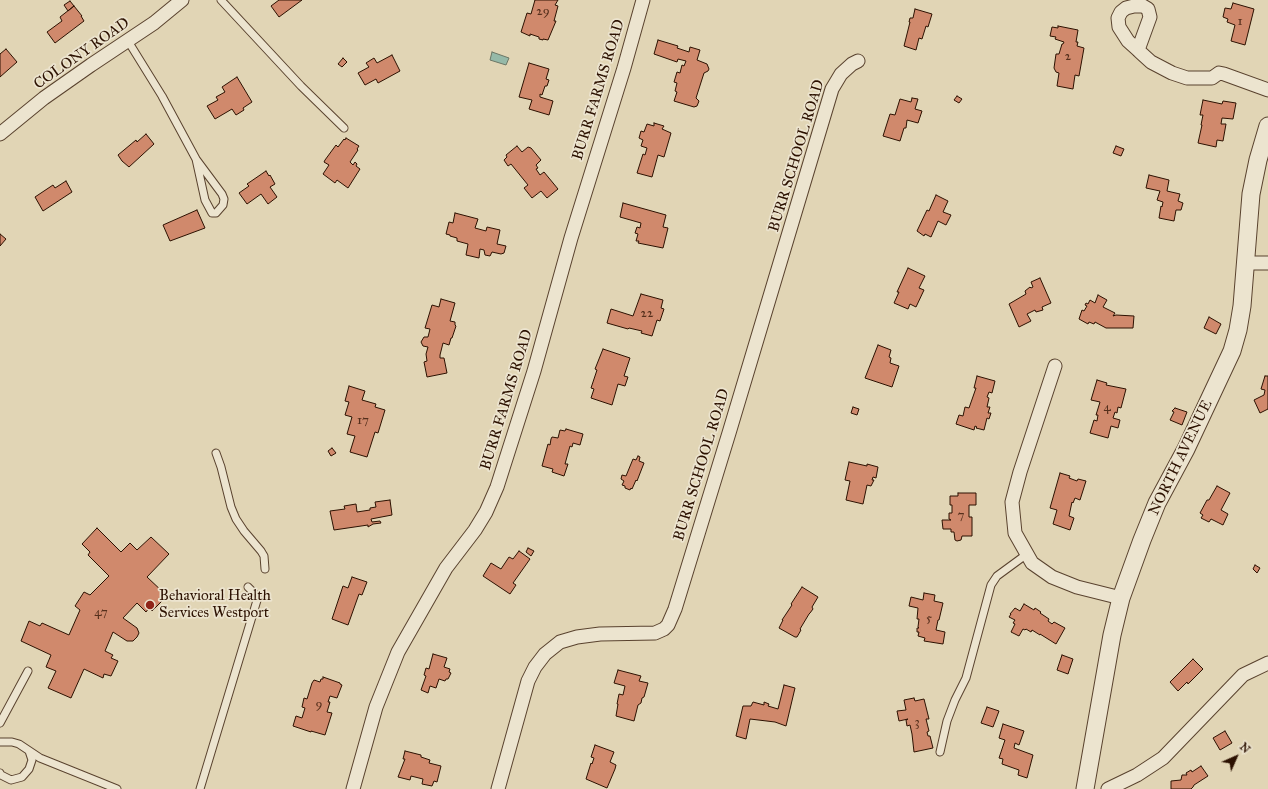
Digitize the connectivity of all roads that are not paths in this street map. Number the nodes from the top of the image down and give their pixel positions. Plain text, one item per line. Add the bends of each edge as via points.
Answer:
1 (182, 0) edge
2 (221, 0) edge
3 (643, 0) edge
4 (128, 41) junction
5 (1138, 50) dead end
6 (858, 61) dead end
7 (1268, 90) edge
8 (1268, 126) edge
9 (344, 128) dead end
10 (0, 134) edge
11 (196, 158) junction
12 (1246, 263) junction
13 (1268, 263) edge
14 (1055, 366) dead end
15 (216, 454) dead end
16 (1027, 554) junction
17 (266, 569) dead end
18 (248, 587) dead end
19 (1121, 598) junction
20 (1268, 662) edge
21 (28, 671) dead end
22 (0, 723) edge
23 (0, 742) edge
24 (29, 751) junction
25 (940, 752) dead end
26 (0, 773) edge
27 (117, 789) edge
28 (200, 789) edge
29 (353, 789) edge
30 (498, 789) edge
31 (1085, 789) edge
32 (1108, 789) edge

1 - 4 street, COLONY ROAD
2 - 9 lane
3 - 29 street, BURR FARMS ROAD via 497,487 486,512 446,568 398,652 376,707
4 - 10 street, COLONY ROAD via 44,98
4 - 11 lane
5 - 7 street via 1151,62 1187,78 1212,78 1219,73
6 - 30 street, BURR SCHOOL ROAD via 841,74 832,89 729,433 668,625 655,633 600,634 560,642 545,654 534,667 528,681
8 - 12 street, NORTH AVENUE via 1251,194
11 - 11 lane via 224,199 223,205 216,213 209,210 205,200
12 - 13 street
12 - 19 street, NORTH AVENUE via 1242,306 1232,351 1186,449 1157,503
14 - 16 street via 1012,502 1015,533
15 - 17 lane via 236,519 264,556
16 - 19 street via 1032,563 1052,577 1077,587
16 - 25 lane via 997,576 991,585 966,678 947,721
18 - 28 lane via 258,597
19 - 31 street, NORTH AVENUE
20 - 32 street via 1243,676 1163,758 1138,775
21 - 22 lane
23 - 24 lane via 19,744
24 - 26 lane via 32,760 22,777 11,780
24 - 27 lane via 40,758

